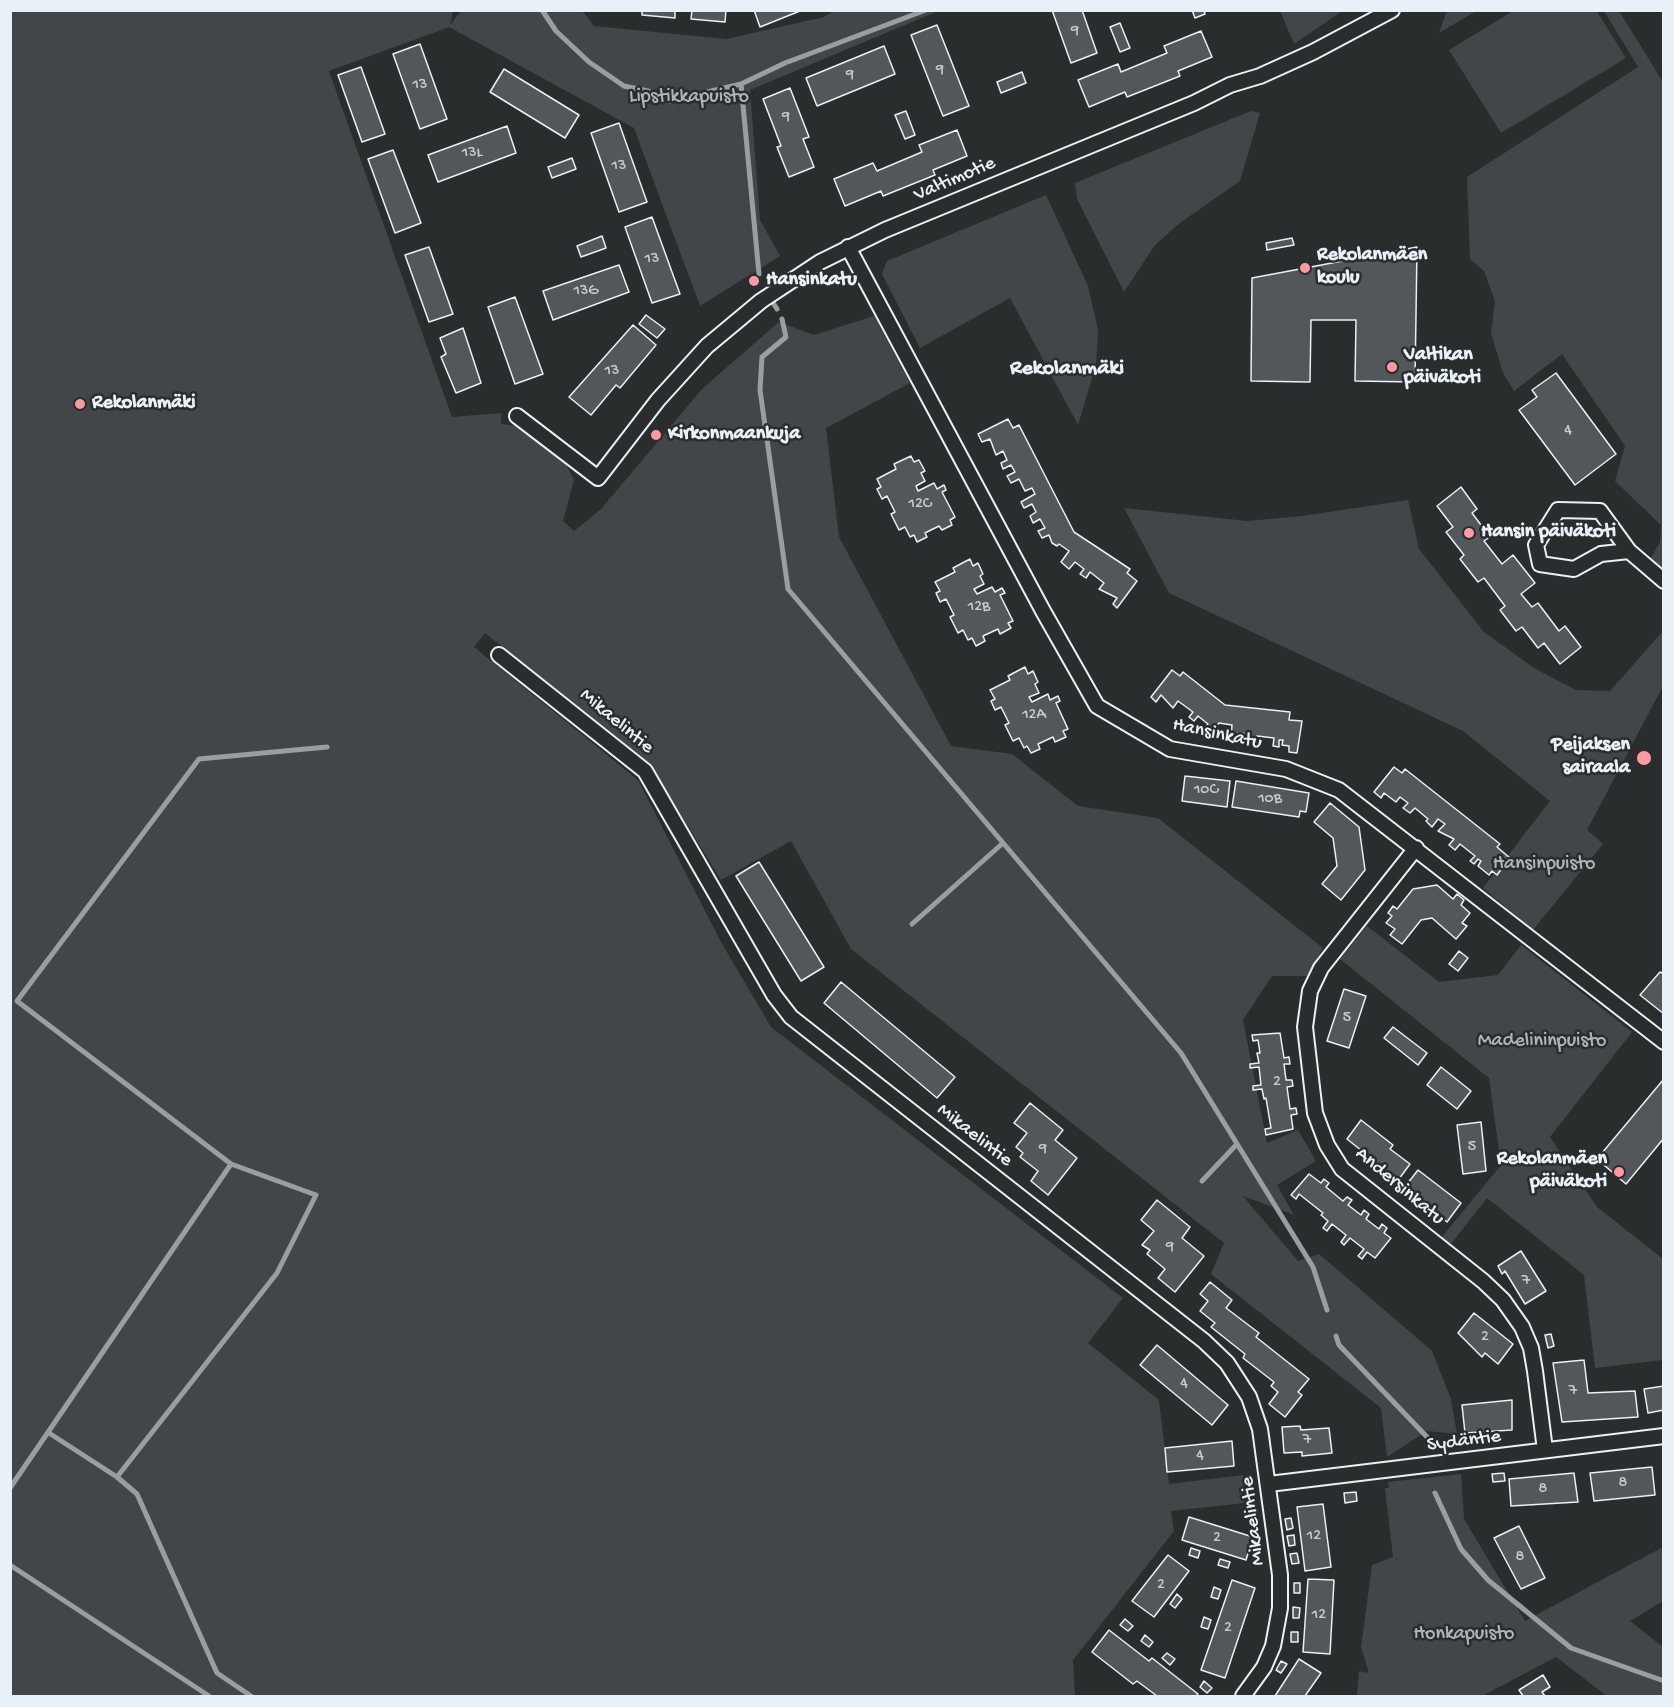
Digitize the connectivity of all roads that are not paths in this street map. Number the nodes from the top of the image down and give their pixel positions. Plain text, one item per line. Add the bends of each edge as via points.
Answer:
1 (1392, 10) edge
2 (848, 247) junction
3 (517, 416) dead end
4 (1629, 551) junction
5 (1664, 581) edge
6 (499, 655) dead end
7 (1416, 848) junction
8 (1664, 1042) edge
9 (1664, 1436) edge
10 (1545, 1450) junction
11 (1269, 1484) junction
12 (1244, 1696) edge

1 - 2 street, Valtimotie via 1260,76 1230,85
2 - 3 street, Valtimotie via 777,290 707,346 658,400 598,478
2 - 7 street, Hansinkatu via 1097,706 1170,749 1286,769 1339,790
4 - 4 street via 1599,511 1558,510 1536,545 1540,564 1574,569 1601,554
4 - 5 street
6 - 11 street, Mikaelintie via 645,771 774,995 791,1017 1227,1363 1249,1397 1257,1418
7 - 8 street, Hansinkatu
7 - 10 street, Andersinkatu via 1321,968 1310,991 1305,1027 1315,1113 1327,1145 1342,1169 1483,1281 1522,1327 1536,1371
9 - 10 street, Sydäntie
10 - 11 street, Sydäntie
11 - 12 street, Mikaelintie via 1280,1608 1273,1646

